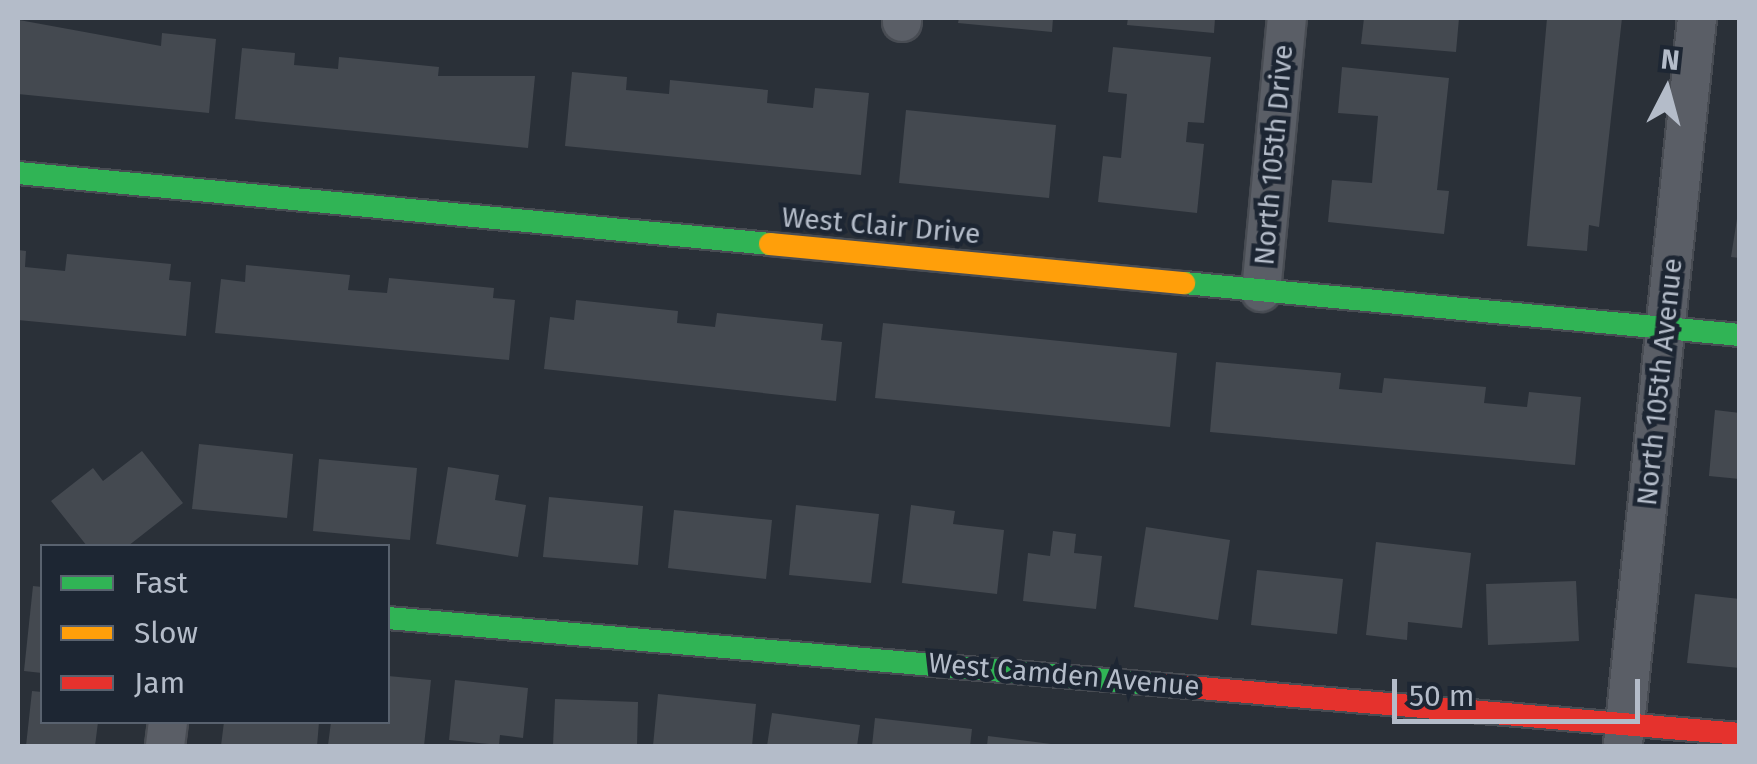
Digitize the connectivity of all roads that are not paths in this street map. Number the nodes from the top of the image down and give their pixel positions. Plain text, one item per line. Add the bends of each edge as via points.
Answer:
1 (1287, 18) edge
2 (1697, 18) edge
3 (18, 173) edge
4 (1262, 292) junction
5 (1665, 328) junction
6 (1740, 334) edge
7 (390, 618) edge
8 (1740, 734) edge
9 (1625, 735) edge

1 - 4 street, North 105th Drive
2 - 5 street, North 105th Avenue
3 - 4 street, West Clair Drive
4 - 5 street, West Clair Drive
5 - 6 street, West Clair Drive
5 - 9 street, North 105th Avenue
7 - 9 street, West Camden Avenue
8 - 9 street, West Camden Avenue

